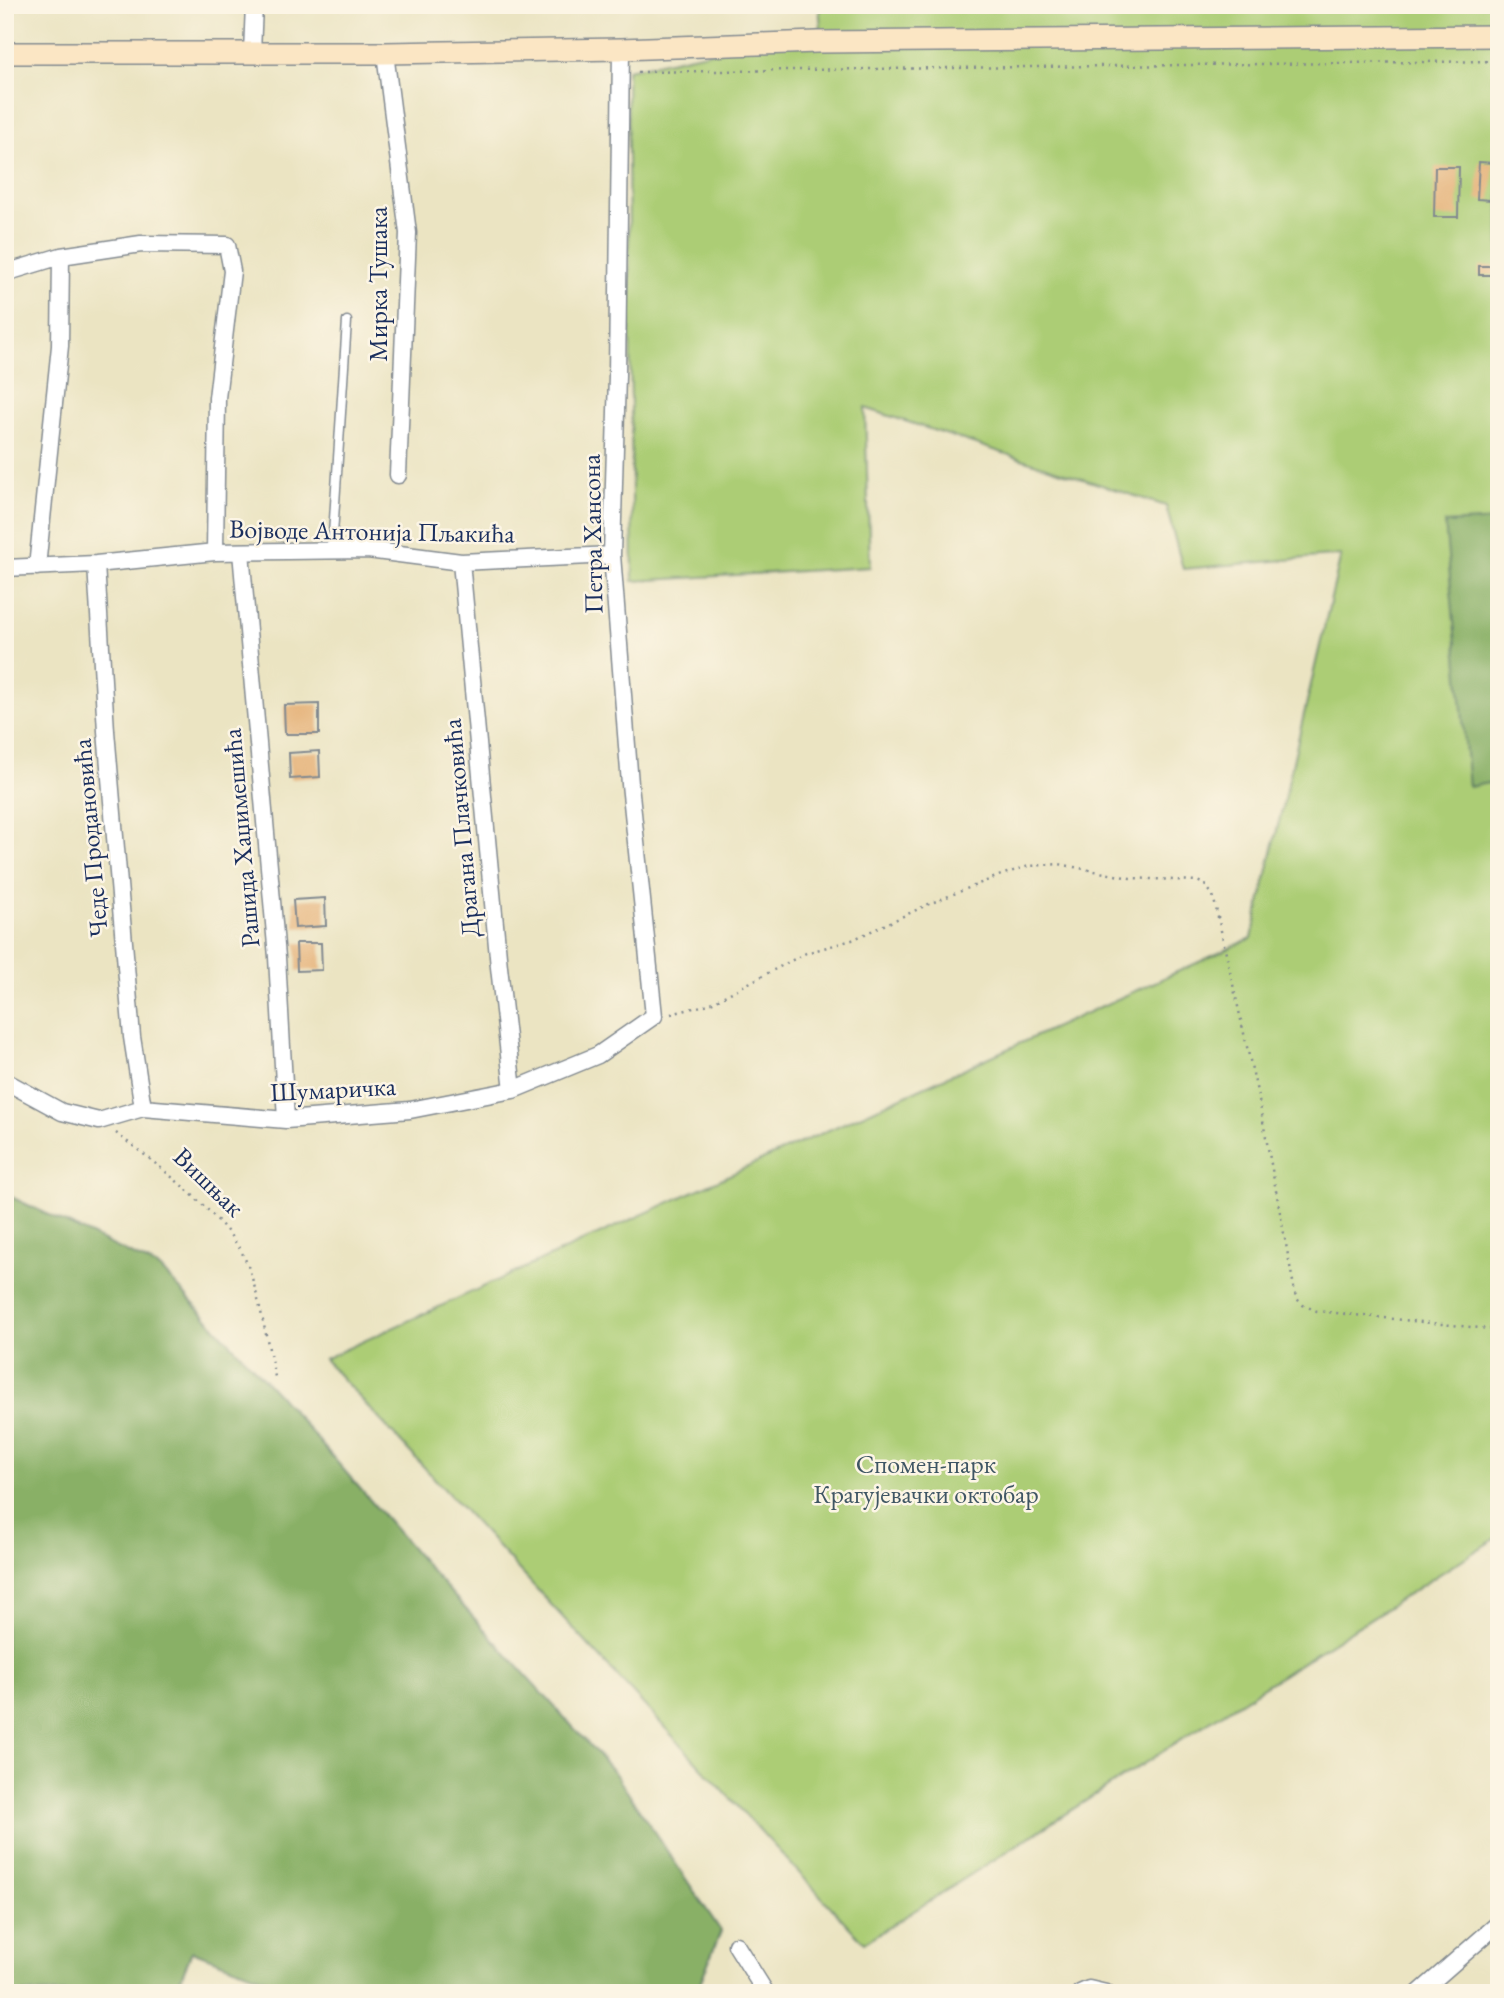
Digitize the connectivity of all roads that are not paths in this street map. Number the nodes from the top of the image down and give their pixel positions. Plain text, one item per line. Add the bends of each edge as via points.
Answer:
1 (254, 5) edge
2 (1499, 36) edge
3 (621, 49) junction
4 (252, 52) junction
5 (5, 53) edge
6 (385, 53) junction
7 (61, 256) junction
8 (5, 273) edge
9 (347, 321) dead end
10 (398, 475) dead end
11 (332, 550) junction
12 (215, 552) junction
13 (241, 552) junction
14 (612, 555) junction
15 (461, 562) junction
16 (96, 564) junction
17 (37, 567) junction
18 (5, 568) edge
19 (654, 1016) joint
20 (5, 1081) edge
21 (513, 1090) junction
22 (143, 1108) junction
23 (286, 1120) junction
24 (1499, 1923) edge
25 (736, 1945) dead end
26 (766, 1993) edge
27 (1080, 1993) edge
28 (1106, 1993) edge
29 (1419, 1993) edge

1 - 4 street
2 - 3 main road via 817,42
3 - 6 main road
3 - 14 street, Петра Хансона
4 - 5 main road
4 - 6 main road
6 - 10 street, Мирка Тушака via 408,233
7 - 8 street
7 - 12 street via 141,244 227,245 232,271 217,398
7 - 17 street via 60,346
9 - 11 lane
11 - 13 street, Војводе Антонија Пљакића
11 - 15 street, Војводе Антонија Пљакића
12 - 13 street, Војводе Антонија Пљакића
12 - 16 street, Војводе Антонија Пљакића
13 - 23 street, Рашида Хаџимешића via 277,957
14 - 15 street, Војводе Антонија Пљакића
14 - 19 street, Петра Хансона
15 - 21 street, Драгана Плачковића
16 - 17 street, Војводе Антонија Пљакића
16 - 22 street, Чеде Продановића via 132,1037
17 - 18 street, Војводе Антонија Пљакића
19 - 21 street, Шумаричка via 598,1055
20 - 22 street, Шумаричка via 62,1112 99,1121
21 - 23 street, Шумаричка via 410,1110
22 - 23 street, Шумаричка
24 - 29 street
25 - 26 street
27 - 28 street via 1089,1989

